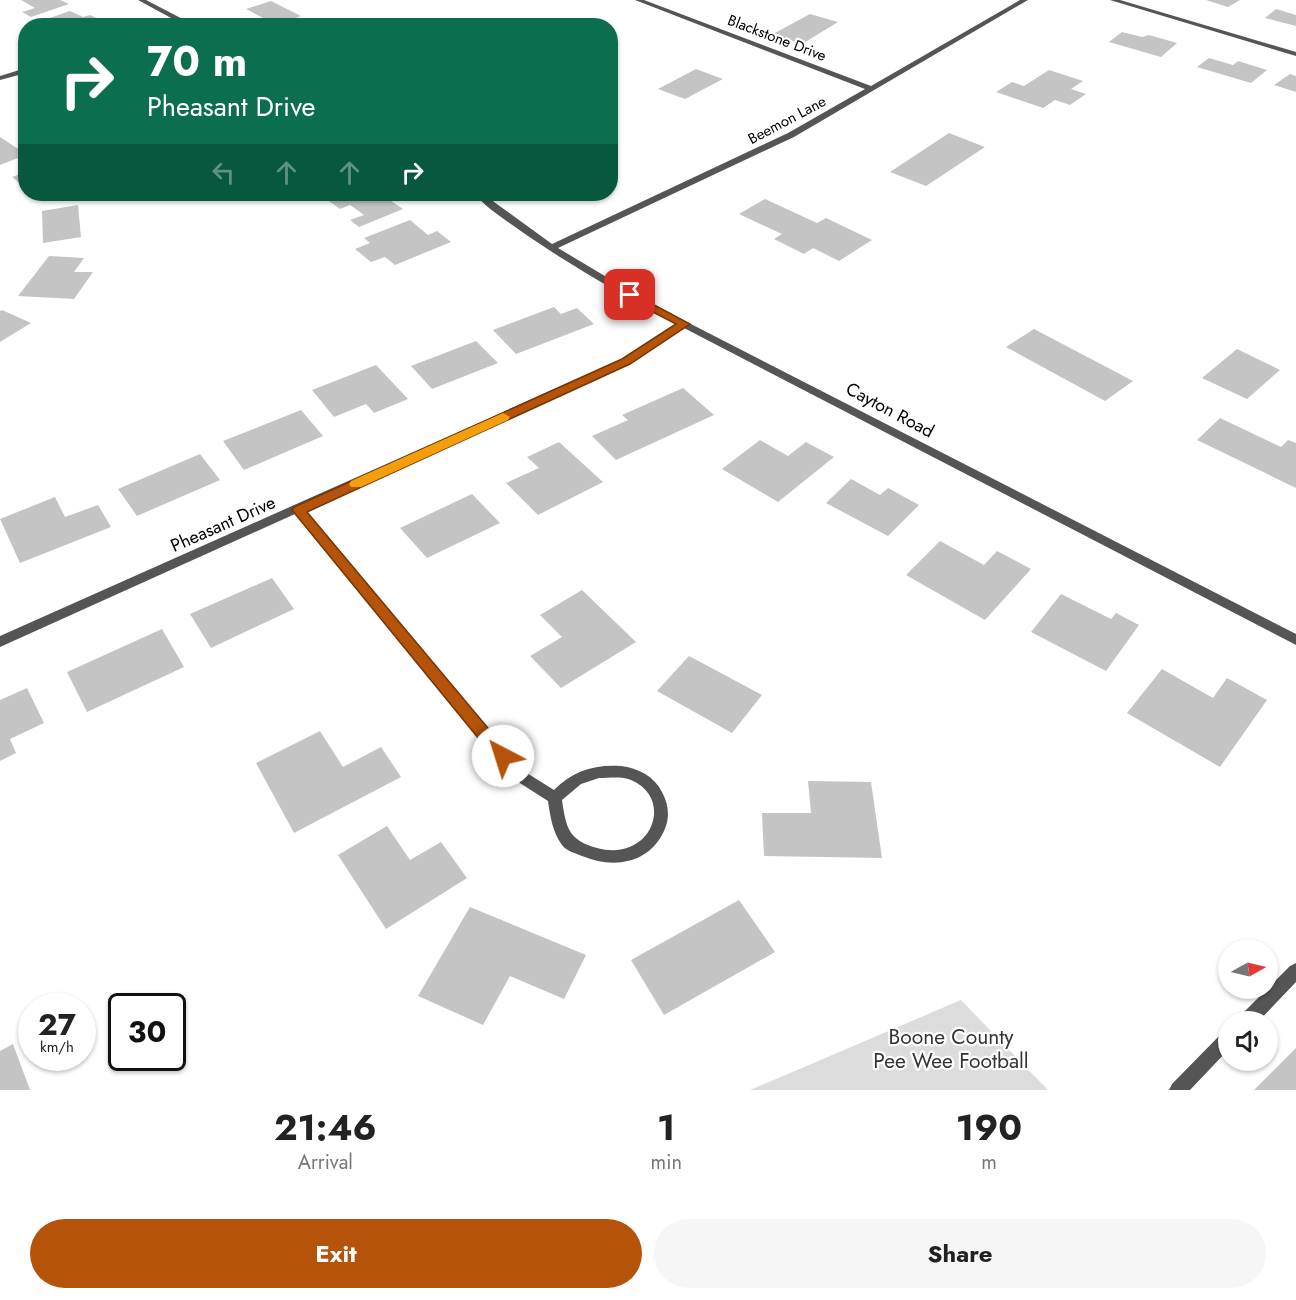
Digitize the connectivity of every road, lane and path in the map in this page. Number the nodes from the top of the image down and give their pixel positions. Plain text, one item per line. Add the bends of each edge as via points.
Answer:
1 (141, 0) edge
2 (638, 0) edge
3 (1025, 0) edge
4 (1113, 0) edge
5 (178, 18) edge
6 (1296, 54) edge
7 (18, 72) edge
8 (0, 78) edge
9 (872, 89) junction
10 (487, 201) edge
11 (552, 248) junction
12 (684, 324) junction
13 (298, 510) junction
14 (1296, 640) edge
15 (0, 642) edge
16 (555, 798) junction
17 (1296, 971) edge
18 (1257, 1011) edge
19 (1218, 1049) edge
20 (1178, 1090) edge

1 - 5 street
2 - 9 street, Blackstone Drive
3 - 9 street, Beemon Lane
4 - 6 street
7 - 8 street
9 - 11 street, Beemon Lane via 761,150
10 - 11 street, Cayton Road
11 - 12 street, Cayton Road
12 - 13 street, Pheasant Drive via 626,361
12 - 14 street, Cayton Road
13 - 15 street, Pheasant Drive
13 - 16 street via 517,774
16 - 16 street via 569,843 592,855 616,857 639,852 654,839 662,820 660,801 650,783 628,773 602,771 579,776
17 - 18 street
19 - 20 street

